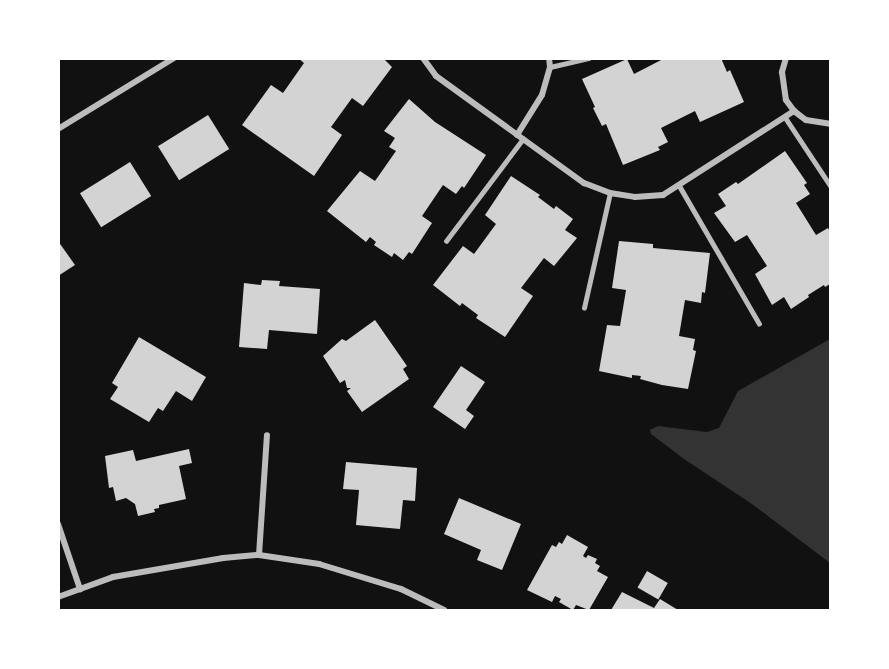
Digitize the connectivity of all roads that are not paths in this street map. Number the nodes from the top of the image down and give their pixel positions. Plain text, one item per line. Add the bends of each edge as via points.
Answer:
1 (174, 58) edge
2 (423, 58) edge
3 (549, 58) edge
4 (589, 58) edge
5 (786, 59) edge
6 (550, 67) junction
7 (794, 111) junction
8 (784, 117) junction
9 (831, 124) edge
10 (58, 129) edge
11 (520, 137) junction
12 (679, 185) junction
13 (831, 185) edge
14 (610, 193) junction
15 (446, 241) dead end
16 (584, 308) dead end
17 (759, 323) dead end
18 (267, 435) dead end
19 (58, 524) edge
20 (260, 555) junction
21 (80, 589) junction
22 (58, 597) edge
23 (444, 610) edge

1 - 10 street
2 - 11 street via 436,76
3 - 6 street
4 - 6 lane
5 - 7 street via 782,86
6 - 11 street via 542,95
7 - 8 street
7 - 9 street via 806,120
8 - 12 street
8 - 13 lane
11 - 14 street via 584,183
11 - 15 lane
12 - 14 street via 663,195 635,197
12 - 17 lane
14 - 16 lane
18 - 20 street
19 - 21 street
20 - 21 street via 113,577
20 - 23 street via 319,564 401,589
21 - 22 street

